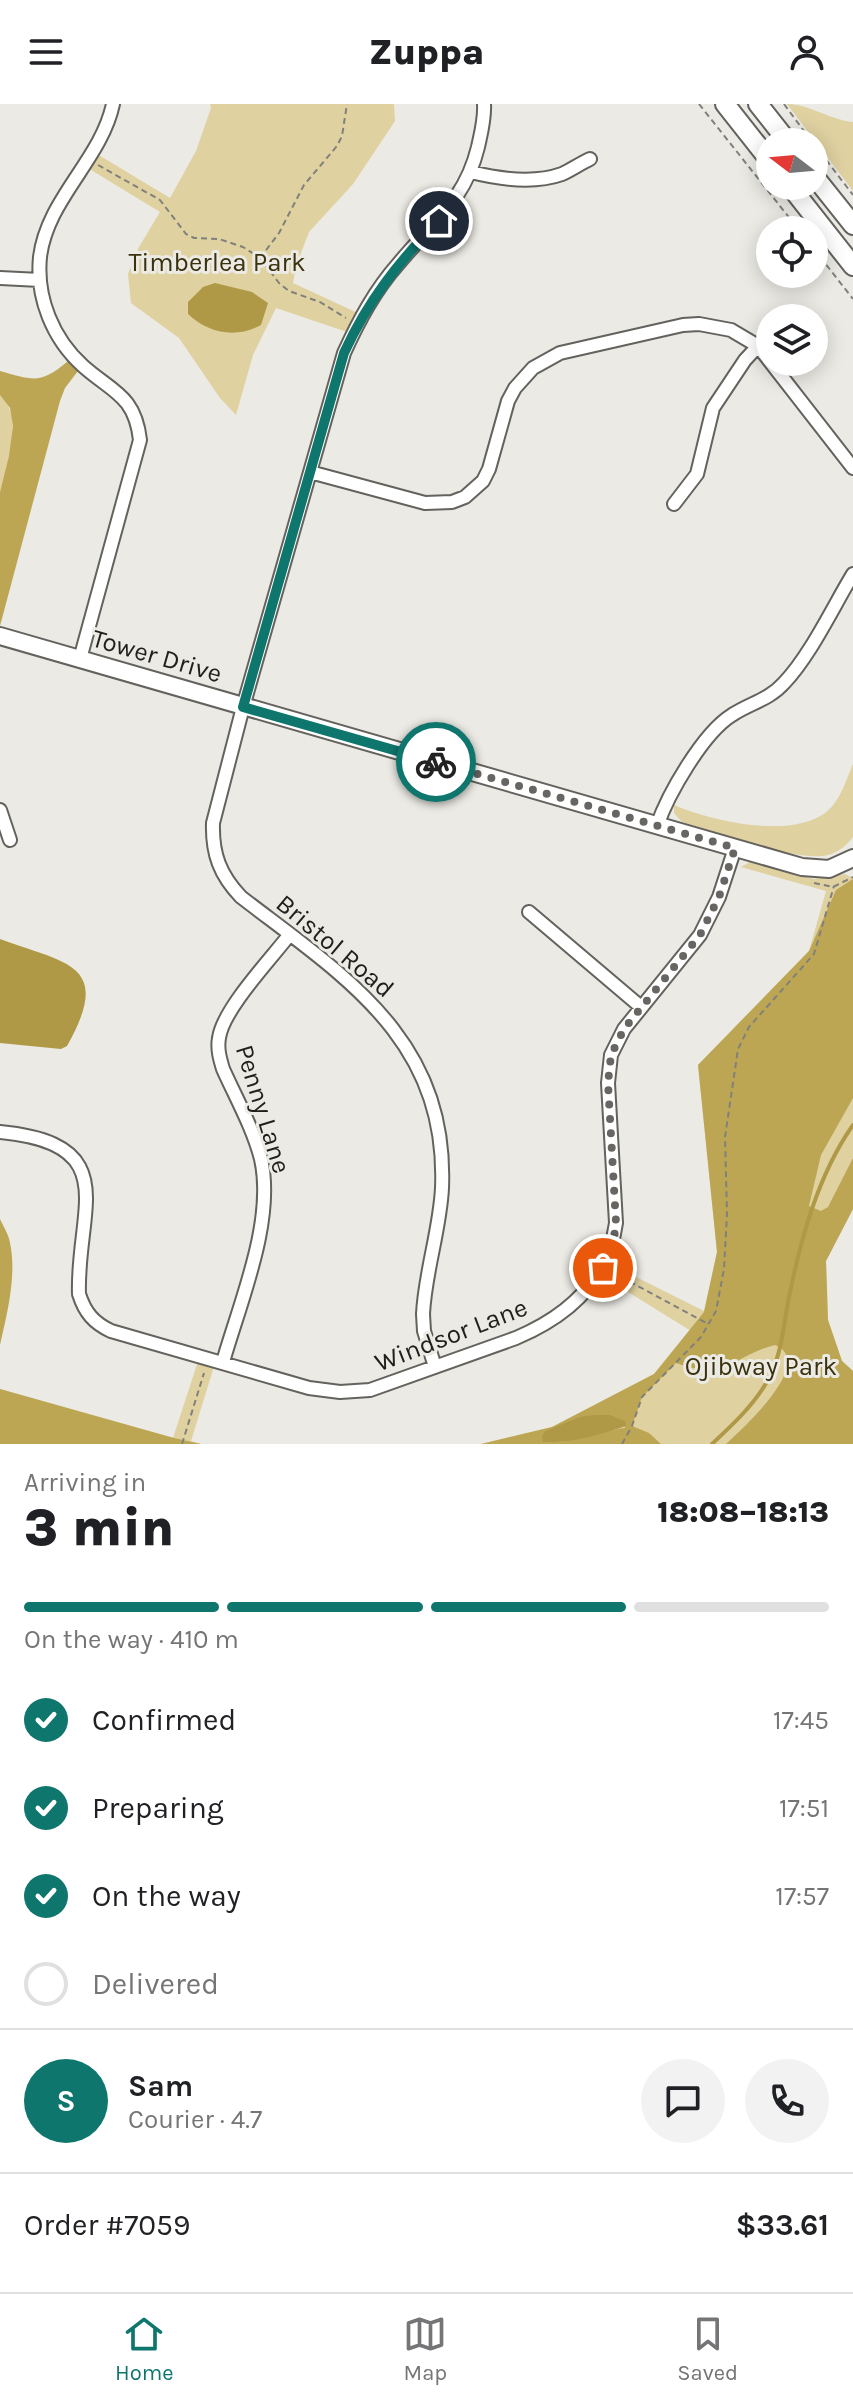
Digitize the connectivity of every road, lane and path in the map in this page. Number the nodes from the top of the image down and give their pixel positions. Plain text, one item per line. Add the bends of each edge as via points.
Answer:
1 (113, 104) edge
2 (347, 104) edge
3 (484, 104) edge
4 (699, 104) edge
5 (725, 104) edge
6 (758, 104) edge
7 (784, 104) edge
8 (777, 128) edge
9 (802, 128) edge
10 (756, 143) edge
11 (87, 159) junction
12 (590, 159) dead end
13 (828, 162) edge
14 (471, 172) junction
15 (828, 194) edge
16 (853, 195) edge
17 (801, 200) edge
18 (788, 216) edge
19 (853, 225) edge
20 (260, 258) junction
21 (853, 266) edge
22 (828, 267) edge
23 (0, 278) edge
24 (40, 280) junction
25 (853, 299) edge
26 (357, 325) junction
27 (756, 345) edge
28 (756, 348) edge
29 (781, 376) edge
30 (853, 468) edge
31 (310, 472) junction
32 (674, 504) dead end
33 (853, 574) edge
34 (0, 636) edge
35 (80, 659) junction
36 (243, 707) junction
37 (0, 810) edge
38 (657, 826) junction
39 (10, 840) dead end
40 (735, 848) junction
41 (852, 860) edge
42 (834, 886) dead end
43 (529, 912) dead end
44 (290, 934) junction
45 (641, 1007) junction
46 (0, 1132) edge
47 (603, 1268) junction
48 (709, 1325) junction
49 (209, 1358) junction
50 (223, 1362) junction
51 (435, 1367) junction
52 (182, 1444) edge
53 (622, 1444) edge

1 - 11 street via 104,133
2 - 20 path via 337,146 304,185
3 - 14 street, Bristol Road
4 - 18 path
5 - 10 main road
6 - 8 main road
7 - 9 path
11 - 20 path via 160,200 186,234 219,239
11 - 24 street via 44,238
12 - 14 street via 561,174 537,178
13 - 16 path
14 - 26 street, Bristol Road via 451,206 386,279
15 - 19 main road
17 - 21 main road
20 - 26 path via 289,291 320,302
22 - 25 path
23 - 24 street
24 - 35 street via 59,337 86,368 127,401 140,440
26 - 31 street, Bristol Road via 336,377
27 - 31 street via 731,330 683,325 547,359 533,368 508,401 483,481 452,502 425,503
28 - 32 street via 713,408 697,474
29 - 30 street
31 - 36 street, Bristol Road
33 - 38 street via 791,675 773,694 731,715 711,734 671,792
34 - 35 street, Tower Drive
35 - 36 street, Tower Drive
36 - 38 street, Tower Drive
36 - 44 street, Bristol Road via 213,823 214,854 228,884
37 - 39 street
38 - 40 street, Tower Drive
40 - 41 street, Tower Drive via 816,870
40 - 45 street, Windsor Lane via 705,926
42 - 48 path via 814,954 749,1027 738,1049 725,1137 724,1269
43 - 45 street
44 - 50 street, Penny Lane via 212,1038 261,1158 265,1197 259,1237
44 - 51 street, Bristol Road via 392,1024 428,1095 442,1169 423,1314
45 - 47 street, Windsor Lane via 617,1040 608,1071 616,1223
46 - 49 street, Windsor Lane via 62,1148 83,1173 88,1197 79,1294 92,1319 111,1331
47 - 48 path
47 - 51 street, Windsor Lane via 586,1293 554,1319
48 - 53 path via 642,1397
49 - 50 street, Windsor Lane
49 - 52 path
50 - 51 street, Windsor Lane via 340,1392 370,1390

